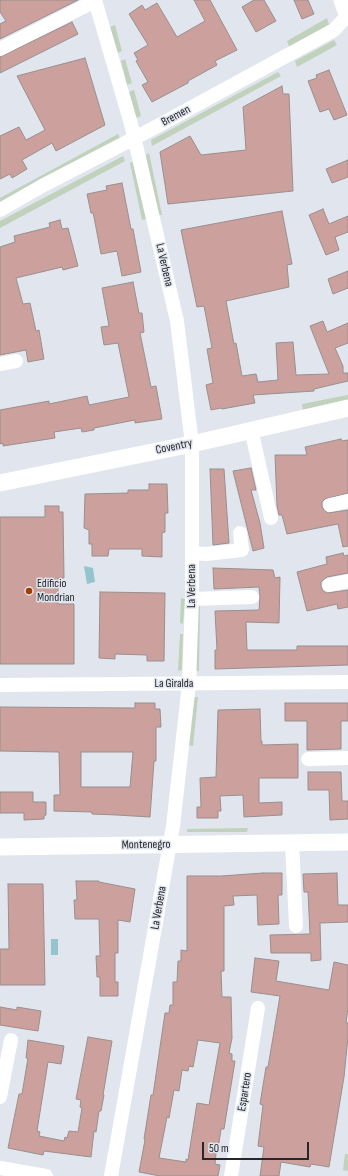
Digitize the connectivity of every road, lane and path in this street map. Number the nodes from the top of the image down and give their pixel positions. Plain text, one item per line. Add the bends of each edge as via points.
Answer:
1 (342, 0) edge
2 (95, 1) edge
3 (348, 16) edge
4 (0, 49) edge
5 (135, 138) junction
6 (0, 210) edge
7 (16, 362) dead end
8 (0, 364) edge
9 (348, 408) edge
10 (251, 429) junction
11 (192, 444) junction
12 (0, 483) edge
13 (348, 501) edge
14 (330, 505) dead end
15 (271, 518) dead end
16 (240, 533) dead end
17 (192, 553) junction
18 (348, 581) edge
19 (329, 585) dead end
20 (252, 597) dead end
21 (192, 598) junction
22 (348, 682) edge
23 (188, 684) junction
24 (0, 685) edge
25 (348, 758) edge
26 (308, 759) dead end
27 (348, 842) edge
28 (292, 843) junction
29 (170, 845) junction
30 (0, 847) edge
31 (296, 926) dead end
32 (258, 1008) dead end
33 (11, 1040) dead end
34 (0, 1096) edge
35 (0, 1168) edge
36 (46, 1176) edge
37 (111, 1176) edge
38 (231, 1176) edge

1 - 3 street
2 - 4 street, La Verbena
2 - 5 street, La Verbena
3 - 5 street, Bremen via 334,30
5 - 6 street, Bremen
5 - 11 street, La Verbena via 177,321
7 - 8 street
9 - 10 street, Coventry
10 - 11 street, Coventry
10 - 15 street
11 - 12 street, Coventry
11 - 17 street, La Verbena
13 - 14 street
16 - 17 street via 242,550
17 - 21 street, La Verbena
18 - 19 street
20 - 21 street
21 - 23 street, La Verbena
22 - 23 street, La Giralda
23 - 24 street, La Giralda
23 - 29 street, La Verbena
25 - 26 street
27 - 28 street, Montenegro
28 - 29 street, Montenegro
28 - 31 street
29 - 30 street, Montenegro
29 - 37 street, La Verbena
32 - 38 street, Espartero
33 - 34 street
35 - 36 street

